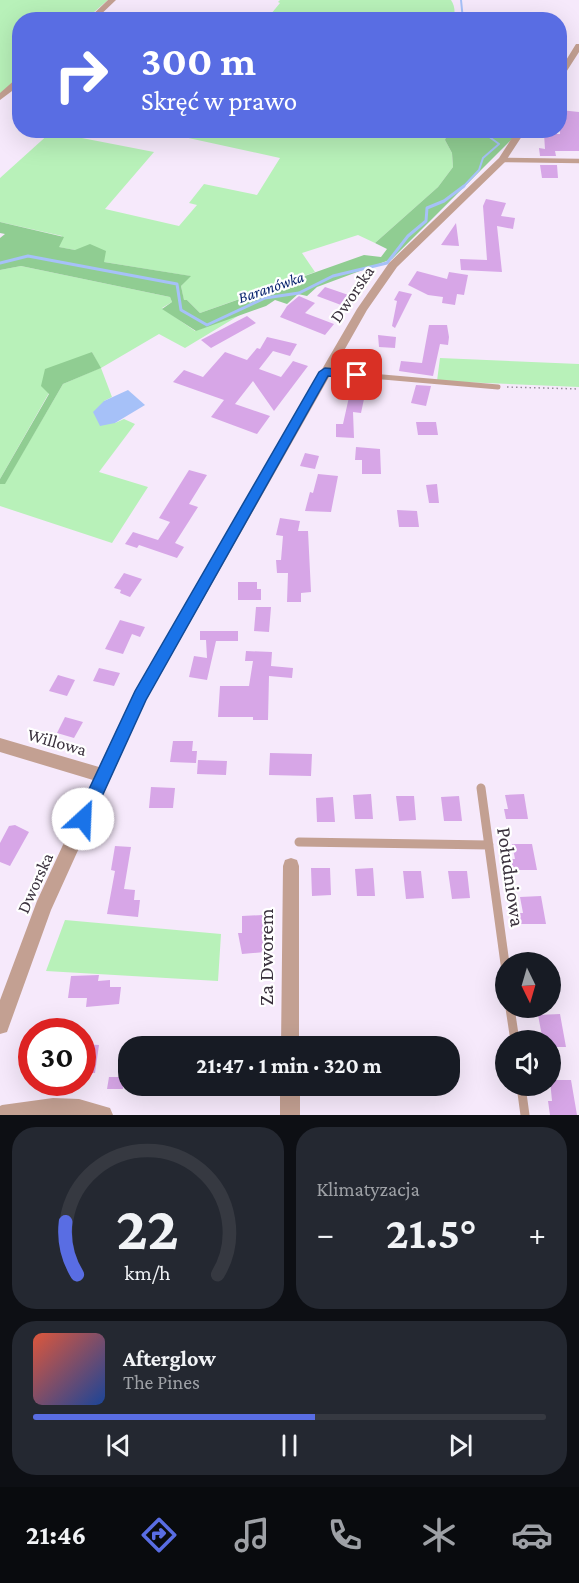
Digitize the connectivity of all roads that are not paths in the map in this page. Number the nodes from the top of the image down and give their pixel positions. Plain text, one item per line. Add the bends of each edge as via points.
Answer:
1 (112, 0) edge
2 (99, 12) edge
3 (579, 46) edge
4 (567, 64) edge
5 (12, 87) edge
6 (0, 97) edge
7 (517, 138) edge
8 (502, 160) junction
9 (579, 161) edge
10 (325, 372) junction
11 (498, 387) road end
12 (0, 745) edge
13 (103, 776) junction
14 (481, 788) dead end
15 (299, 842) dead end
16 (489, 844) junction
17 (291, 866) dead end
18 (503, 952) edge
19 (0, 1025) edge
20 (290, 1036) edge
21 (290, 1096) edge
22 (522, 1096) edge
23 (2, 1115) edge
24 (103, 1115) edge
25 (290, 1115) edge
26 (525, 1115) edge

1 - 2 street
3 - 4 street
5 - 6 street
7 - 8 street, Dworska
8 - 9 lane
8 - 10 street, Dworska via 393,265
10 - 11 lane
10 - 13 street, Dworska via 140,696
12 - 13 street, Willowa
13 - 19 street, Dworska via 43,907
14 - 16 lane, Południowa
15 - 16 lane
16 - 18 lane, Południowa
17 - 20 street, Za Dworem
21 - 25 street
22 - 26 lane
23 - 24 street via 70,1108

